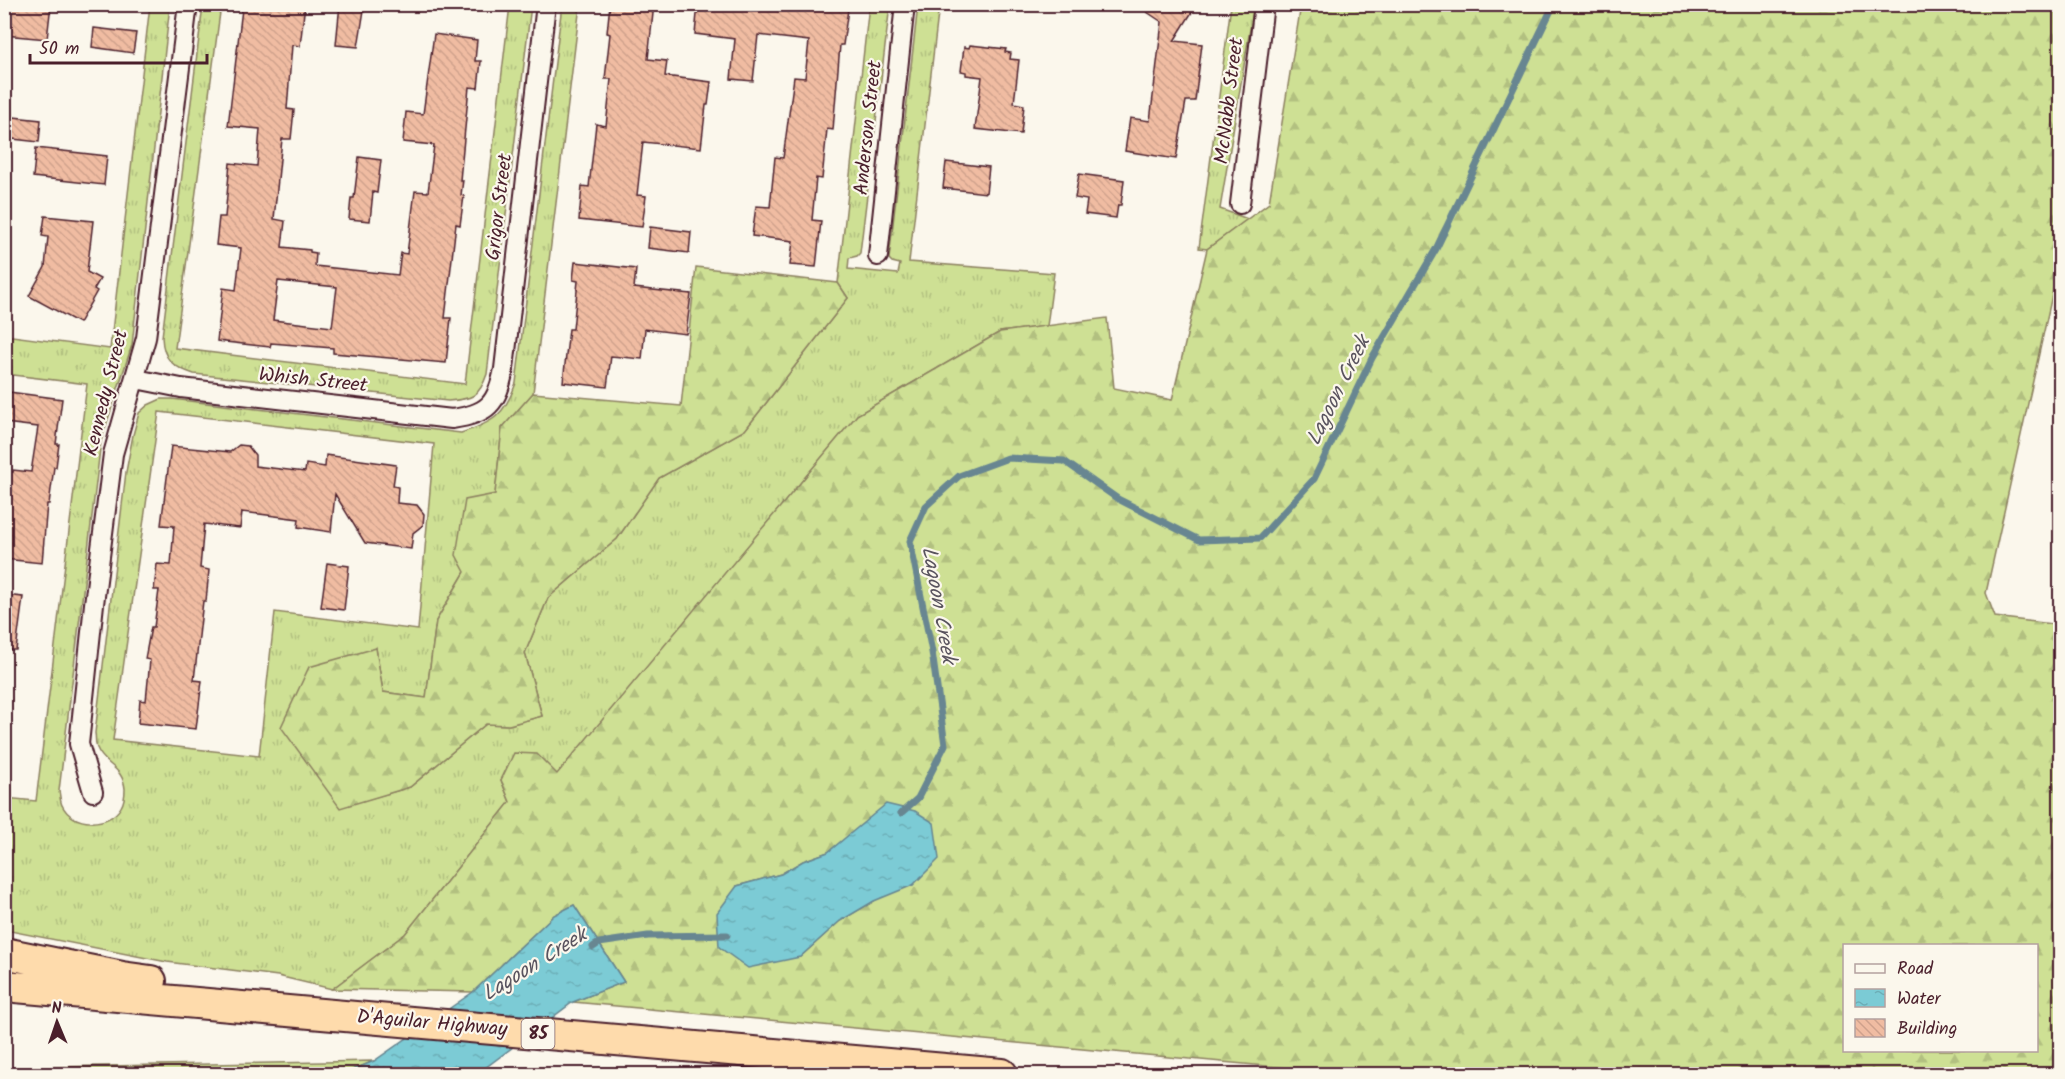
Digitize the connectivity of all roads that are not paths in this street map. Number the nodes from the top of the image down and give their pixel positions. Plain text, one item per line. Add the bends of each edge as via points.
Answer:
1 (188, 4) edge
2 (546, 4) edge
3 (905, 4) edge
4 (1264, 4) edge
5 (1240, 204) dead end
6 (878, 256) dead end
7 (136, 379) junction
8 (485, 410) joint
9 (93, 792) dead end
10 (4, 953) edge
11 (6, 1001) edge
12 (244, 1017) junction
13 (785, 1074) edge
14 (1002, 1074) edge

1 - 7 street, Kennedy Street via 146,338
2 - 8 street, Grigor Street via 504,369 500,390
3 - 6 street, Anderson Street
4 - 5 street, McNabb Street
7 - 8 street, Whish Street via 181,388 452,419
7 - 9 street, Kennedy Street via 113,454 81,714 79,744
10 - 12 highway via 122,977 214,990
11 - 12 highway, D'Aguilar Highway / 85
12 - 13 highway, D'Aguilar Highway / 85
12 - 14 highway, D'Aguilar Highway / 85

